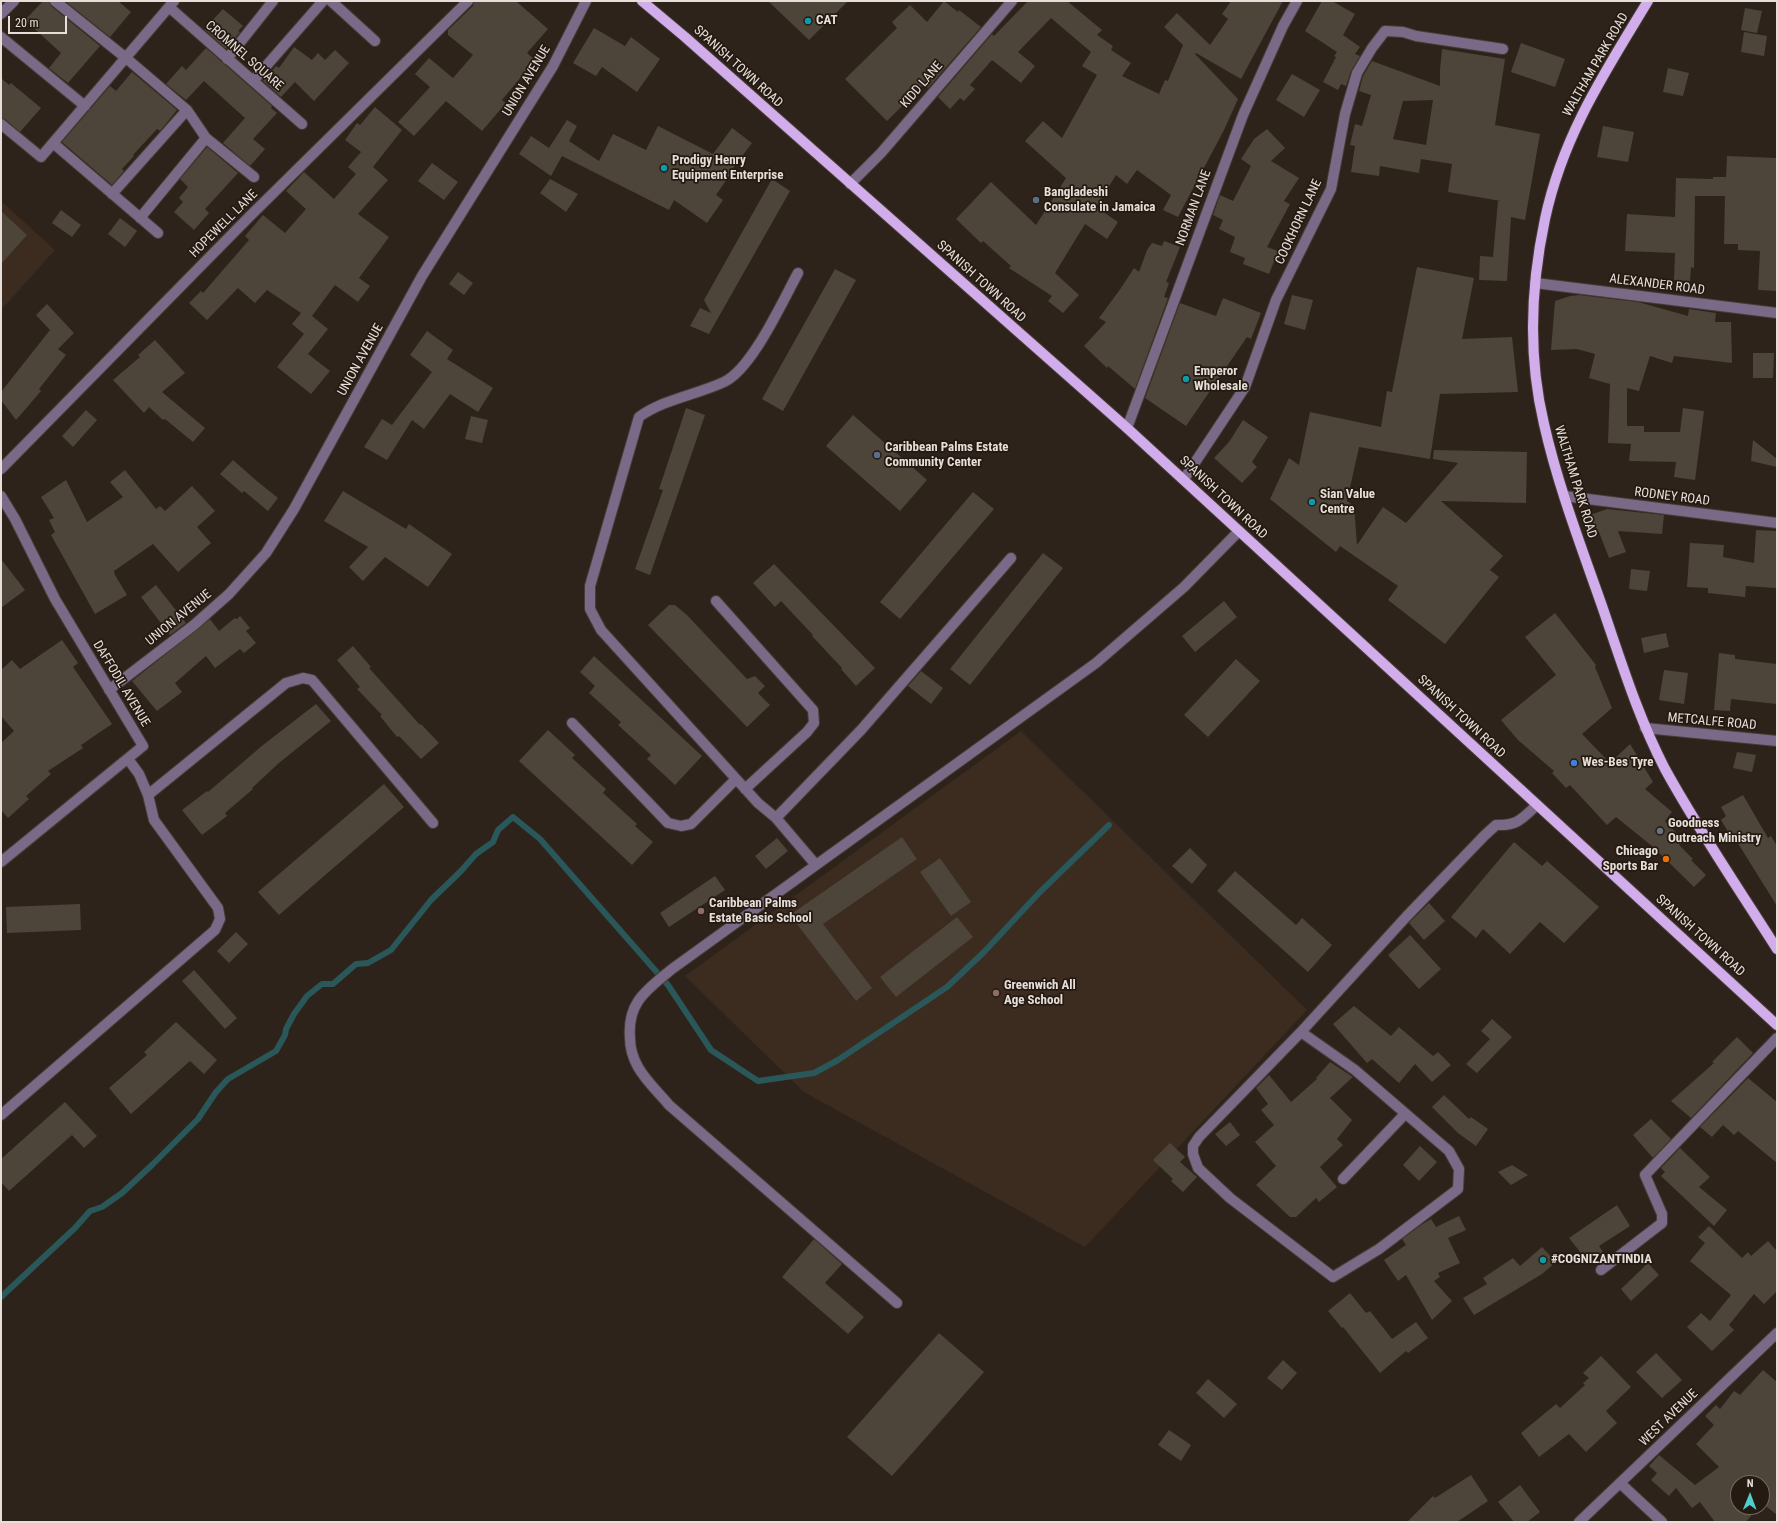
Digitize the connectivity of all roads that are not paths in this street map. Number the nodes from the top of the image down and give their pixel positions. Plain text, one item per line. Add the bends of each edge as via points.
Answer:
1 (14, 1) edge
2 (55, 1) edge
3 (273, 1) edge
4 (323, 1) edge
5 (330, 1) edge
6 (468, 1) edge
7 (586, 1) edge
8 (642, 1) edge
9 (1012, 1) edge
10 (1297, 1) edge
11 (1648, 1) edge
12 (172, 4) edge
13 (1, 14) edge
14 (1, 37) edge
15 (375, 42) dead end
16 (1502, 49) dead end
17 (126, 58) junction
18 (227, 59) junction
19 (253, 81) junction
20 (85, 106) junction
21 (187, 110) junction
22 (1, 124) edge
23 (302, 124) dead end
24 (206, 138) junction
25 (53, 143) junction
26 (254, 177) dead end
27 (850, 184) junction
28 (112, 194) junction
29 (140, 218) junction
30 (158, 234) dead end
31 (798, 273) dead end
32 (1535, 283) junction
33 (1777, 313) edge
34 (1127, 428) junction
35 (1, 469) edge
36 (1184, 479) junction
37 (1, 496) edge
38 (1564, 496) junction
39 (1777, 523) edge
40 (1239, 531) junction
41 (1011, 558) dead end
42 (716, 601) dead end
43 (109, 690) junction
44 (572, 723) dead end
45 (1645, 728) junction
46 (1777, 741) edge
47 (128, 759) junction
48 (736, 779) junction
49 (745, 789) junction
50 (148, 795) junction
51 (1537, 805) junction
52 (776, 818) junction
53 (433, 823) dead end
54 (3, 857) edge
55 (816, 865) junction
56 (1777, 949) edge
57 (1777, 1024) edge
58 (1301, 1032) junction
59 (1777, 1038) edge
60 (1405, 1114) junction
61 (1, 1115) edge
62 (1343, 1179) dead end
63 (1601, 1270) dead end
64 (896, 1303) dead end
65 (1776, 1336) edge
66 (1620, 1484) junction
67 (1579, 1522) edge
68 (1662, 1522) edge

1 - 13 street
2 - 17 street
3 - 18 street
4 - 19 street
5 - 15 street
6 - 35 street, HOPEWELL LANE via 250,216
7 - 43 street, UNION AVENUE via 553,66 422,276 294,509 266,553 230,594
8 - 27 main road, SPANISH TOWN ROAD
9 - 27 street, KIDD LANE via 881,153
10 - 34 street, NORMAN LANE via 1282,26 1243,115
11 - 32 main road, WALTHAM PARK ROAD via 1595,88 1560,165 1546,217
12 - 17 street
12 - 18 street, CROMNEL SQUARE
14 - 20 street
16 - 36 street, COOKHORN LANE via 1403,32 1385,31 1380,36 1358,73 1345,114 1331,189 1276,300 1245,386
17 - 20 street
17 - 21 street
18 - 19 street, CROMNEL SQUARE
19 - 23 street, CROMNEL SQUARE
20 - 25 street
21 - 24 street
21 - 28 street
22 - 25 street via 41,157
24 - 26 street
24 - 29 street
25 - 28 street
27 - 34 main road, SPANISH TOWN ROAD
28 - 29 street
29 - 30 street
31 - 48 street via 753,354 739,372 725,382 653,407 639,417 590,586 590,609 601,630
32 - 33 street, ALEXANDER ROAD
32 - 38 main road, WALTHAM PARK ROAD via 1534,346 1538,392
34 - 36 main road, SPANISH TOWN ROAD
36 - 40 main road, SPANISH TOWN ROAD
37 - 43 street, DAFFODIL AVENUE via 55,599
38 - 39 street, RODNEY ROAD
38 - 45 main road, WALTHAM PARK ROAD
40 - 51 main road, SPANISH TOWN ROAD
40 - 55 street via 1184,587 1096,663
41 - 52 street via 861,730
42 - 49 street via 813,710 814,723 807,732
43 - 47 street, DAFFODIL AVENUE via 143,746
44 - 48 street via 668,823 681,826 691,824
45 - 46 street, METCALFE ROAD
45 - 56 main road, WALTHAM PARK ROAD via 1687,807
47 - 50 street via 139,774
47 - 54 street, DAFFODIL AVENUE
48 - 49 street
49 - 52 street
50 - 53 street via 286,682 303,678 312,680
50 - 61 street via 154,820 218,908 220,919 216,930
51 - 57 main road, SPANISH TOWN ROAD
51 - 58 street via 1518,823 1496,825 1406,917
52 - 55 street
55 - 64 street via 647,989 633,1008 629,1028 631,1050 638,1067 669,1106
58 - 60 street via 1354,1070
58 - 60 street via 1199,1137 1193,1146 1193,1154 1198,1168 1230,1198 1333,1277 1379,1249 1458,1189 1459,1168 1449,1151
59 - 63 street via 1645,1175 1662,1214 1662,1223
60 - 62 street
65 - 66 street, WEST AVENUE
66 - 67 street, WEST AVENUE
66 - 68 street

